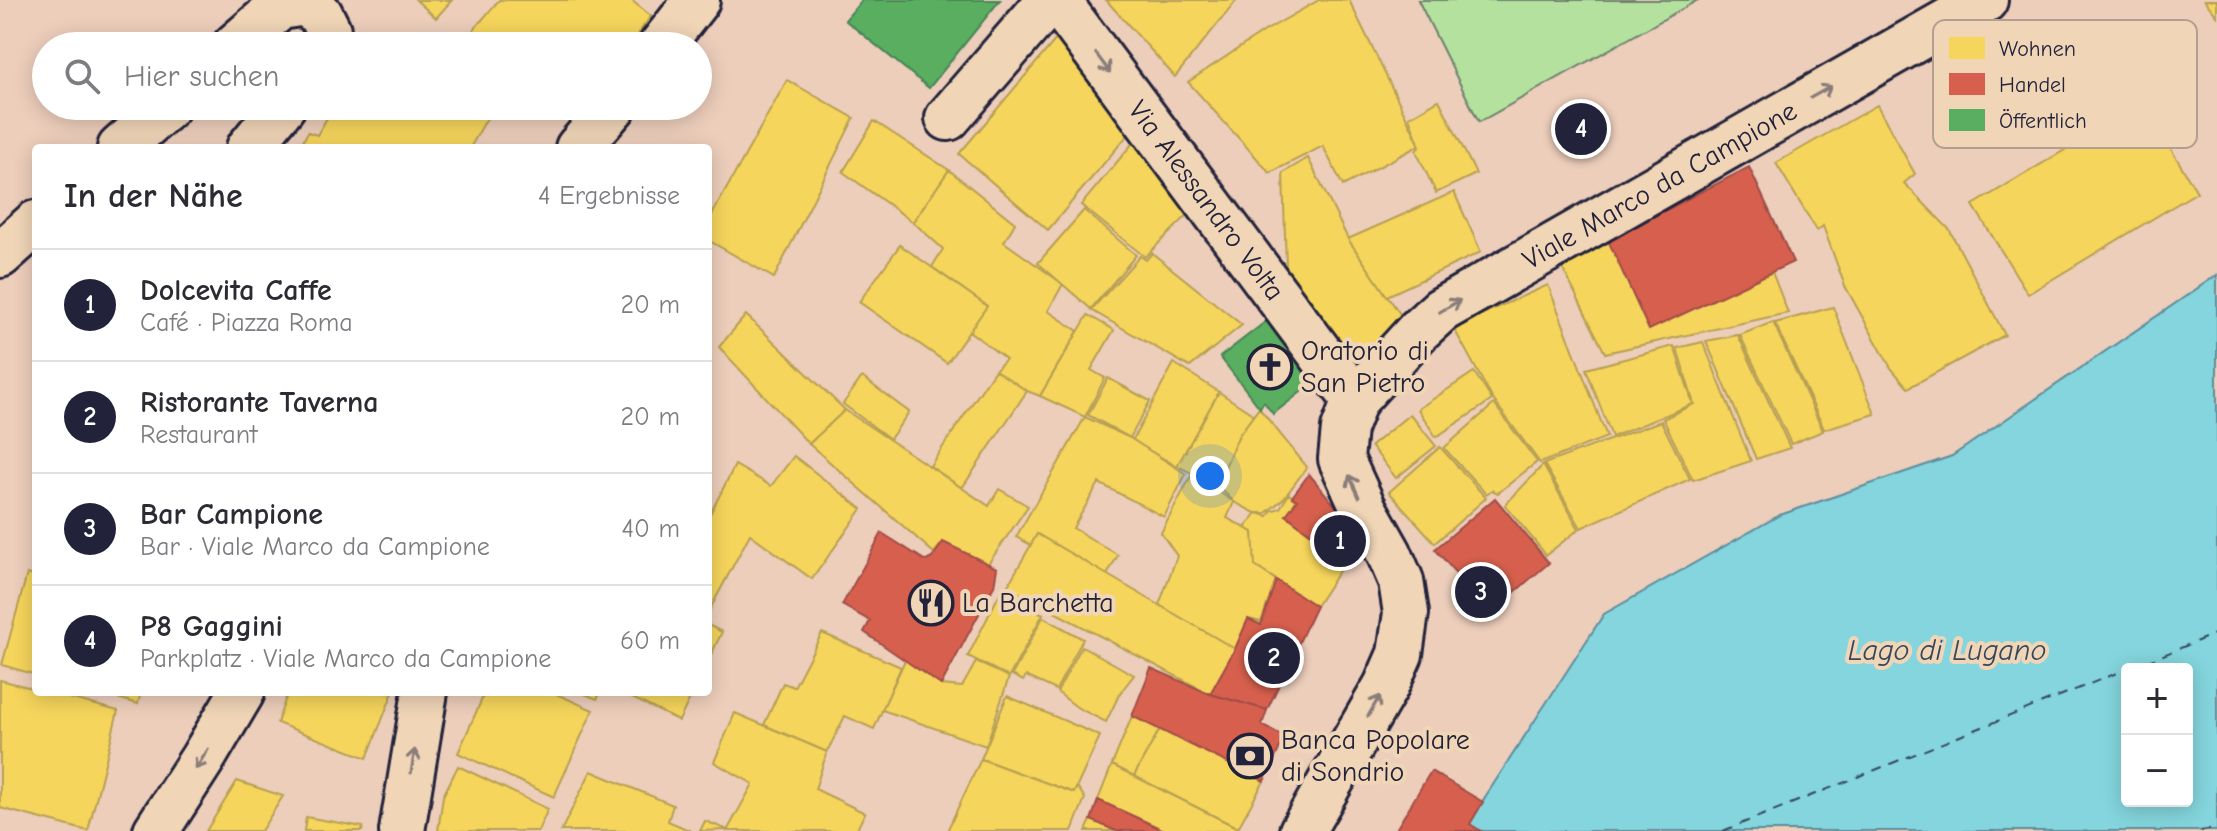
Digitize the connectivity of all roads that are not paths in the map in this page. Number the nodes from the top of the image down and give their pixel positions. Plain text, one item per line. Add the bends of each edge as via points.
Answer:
1 (697, 0) edge
2 (1050, 0) edge
3 (1057, 0) edge
4 (1985, 0) edge
5 (1950, 20) edge
6 (1933, 30) edge
7 (251, 32) edge
8 (327, 32) edge
9 (672, 32) edge
10 (948, 118) dead end
11 (152, 120) edge
12 (272, 120) edge
13 (602, 120) edge
14 (125, 144) edge
15 (252, 144) edge
16 (581, 144) edge
17 (32, 227) edge
18 (0, 255) edge
19 (1355, 400) junction
20 (240, 696) edge
21 (424, 696) edge
22 (156, 831) edge
23 (402, 831) edge
24 (1302, 831) edge

1 - 9 street
2 - 10 street
3 -> 19 street, Via Alessandro Volta
5 -> 4 street, Viale Marco da Campione
19 -> 6 street, Viale Marco da Campione via 1441,310
7 - 8 street via 280,7 305,3 320,14
11 - 14 street
12 - 15 street
13 - 16 street
17 - 18 street
24 -> 19 street via 1386,686 1400,654 1406,613 1401,581 1341,459 1344,429
20 -> 22 street
23 -> 21 street

